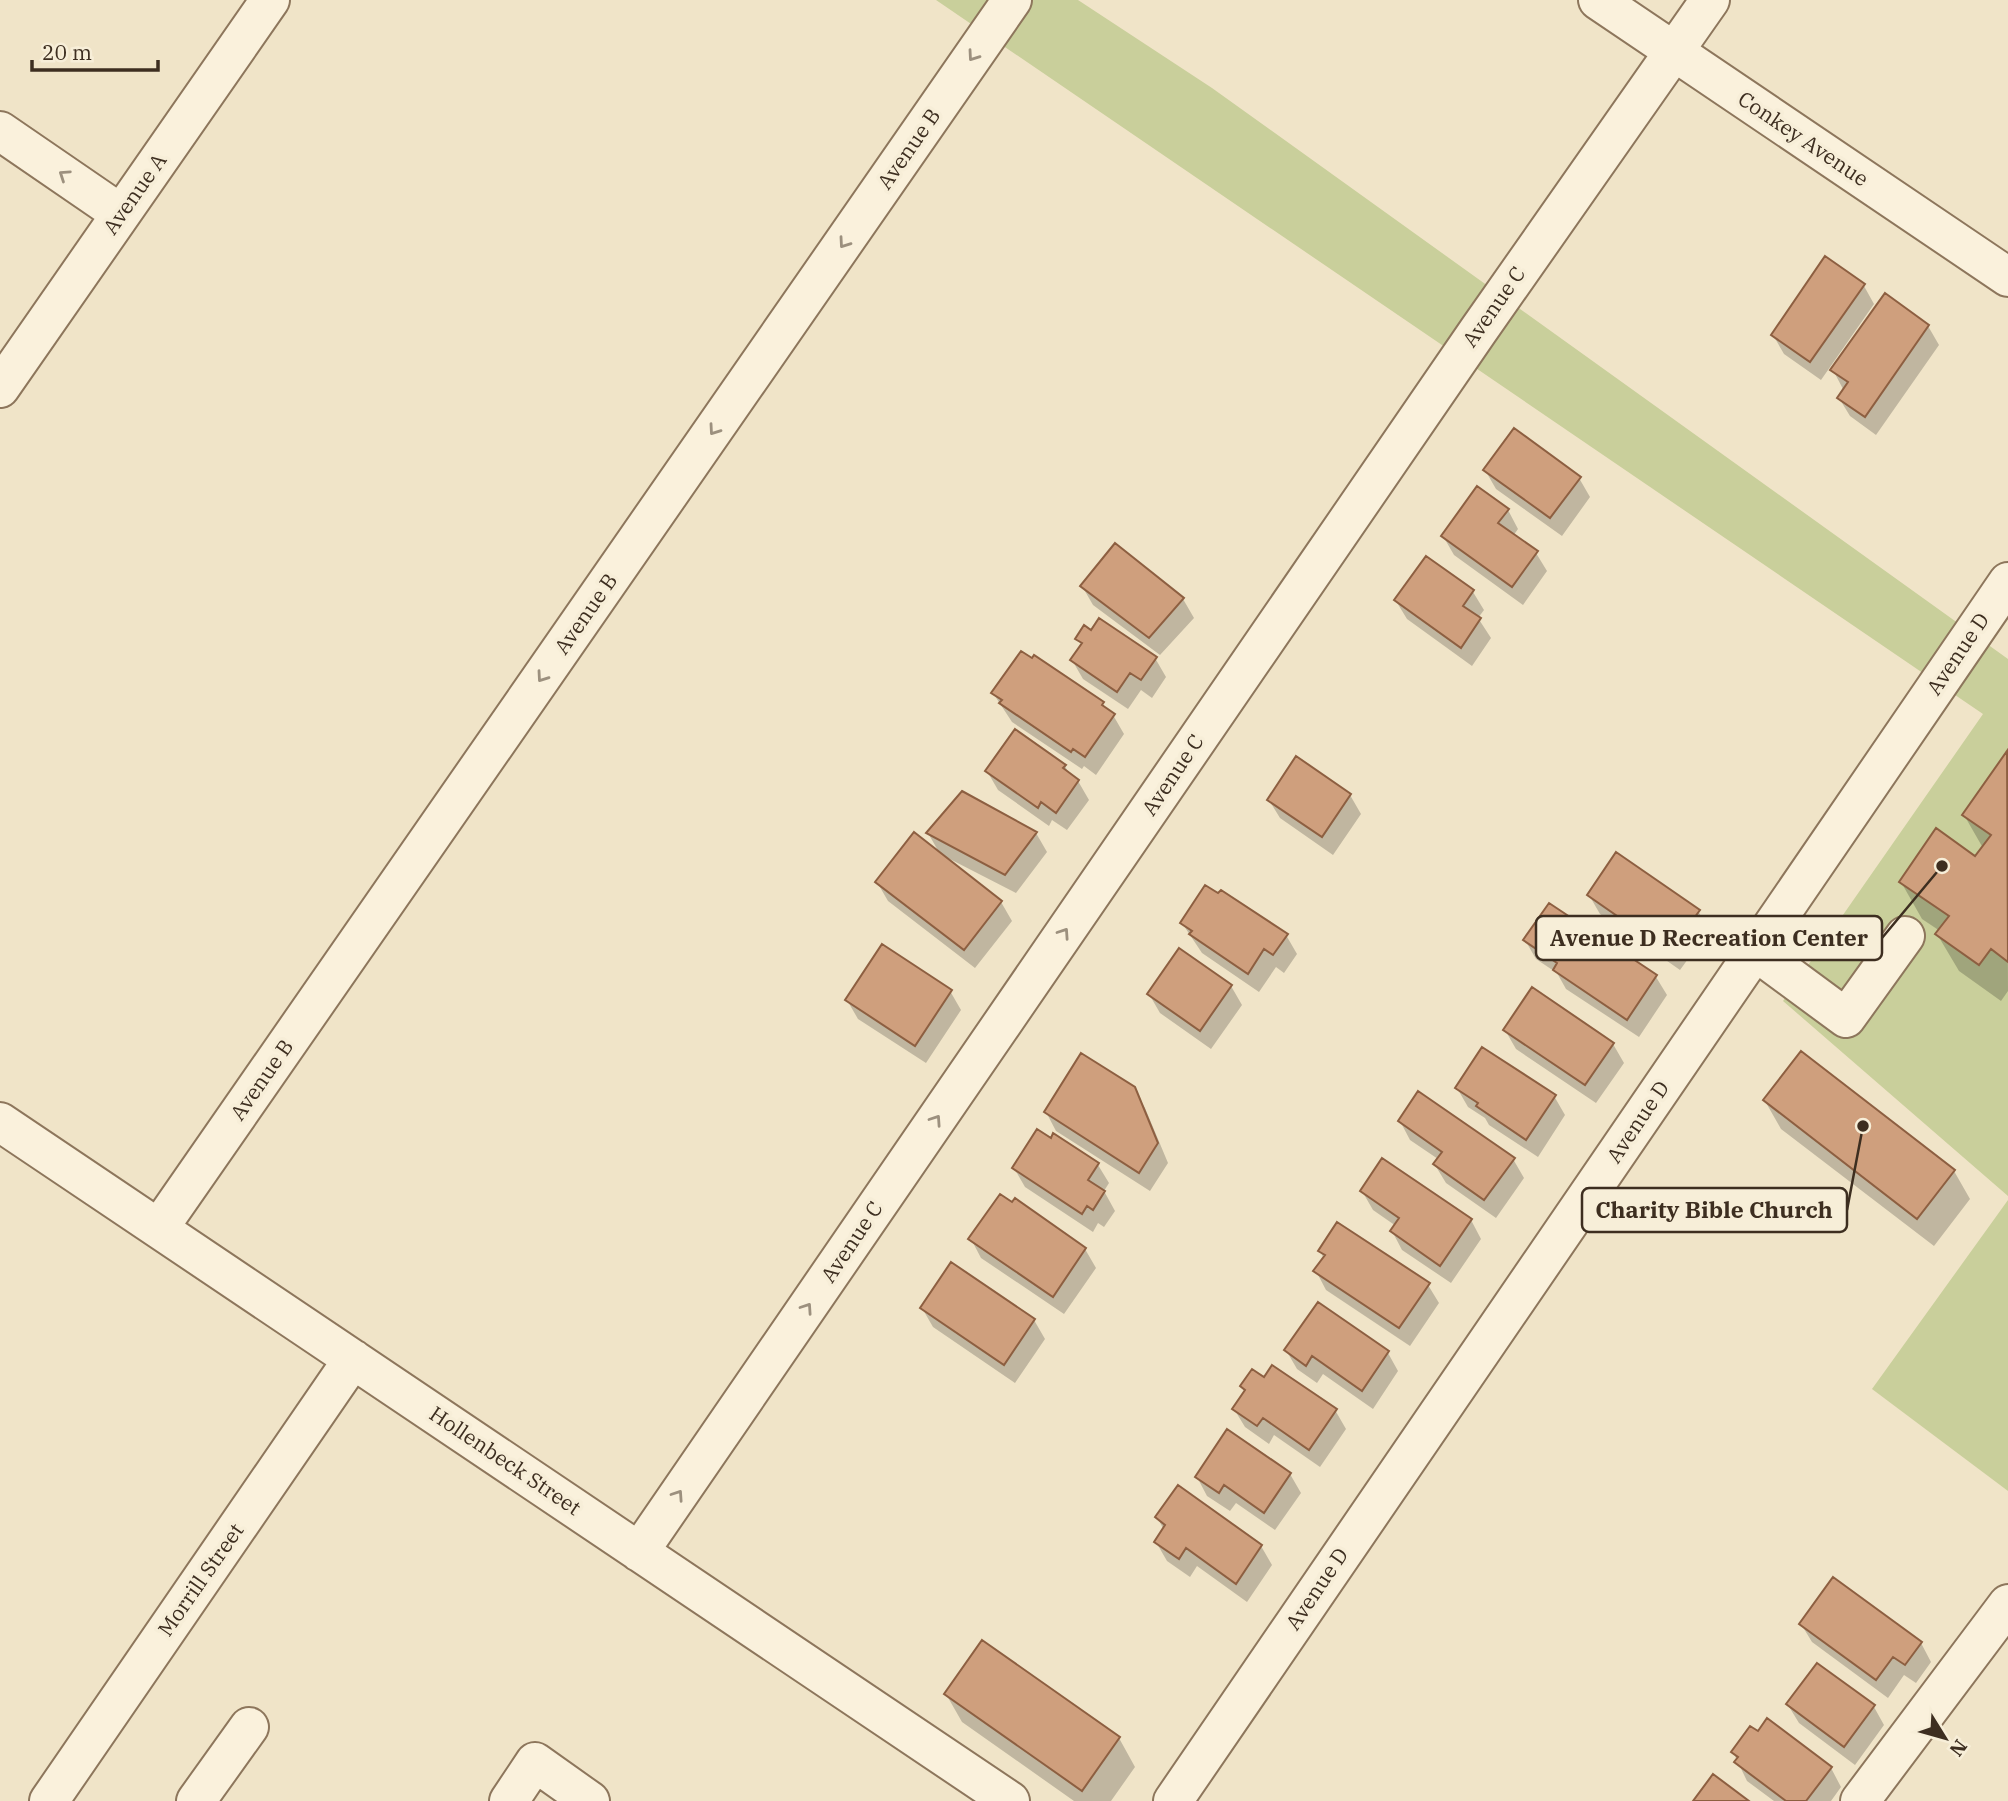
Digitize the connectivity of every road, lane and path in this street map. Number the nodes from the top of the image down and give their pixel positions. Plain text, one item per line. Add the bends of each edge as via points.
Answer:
1 (1012, 0) edge
2 (1598, 0) edge
3 (1710, 0) edge
4 (263, 2) edge
5 (1674, 52) junction
6 (0, 131) edge
7 (121, 214) junction
8 (2008, 277) edge
9 (0, 388) edge
10 (2008, 582) edge
11 (1905, 936) dead end
12 (1755, 951) junction
13 (0, 1122) edge
14 (159, 1228) junction
15 (353, 1359) junction
16 (639, 1552) junction
17 (2008, 1604) edge
18 (249, 1727) dead end
19 (64, 1795) edge
20 (196, 1801) edge
21 (509, 1801) edge
22 (590, 1801) edge
23 (1010, 1801) edge
24 (1173, 1801) edge
25 (1860, 1801) edge

1 -> 14 street, Avenue B
2 - 5 street, Conkey Avenue
3 - 5 street, Avenue C
4 - 7 street, Avenue A
5 - 8 street, Conkey Avenue
16 -> 5 street, Avenue C
7 -> 6 street
7 - 9 street, Avenue A
10 - 12 street, Avenue D
11 - 12 street via 1846,1018
12 - 24 street, Avenue D
13 - 14 street, Hollenbeck Street
14 - 15 street, Hollenbeck Street
15 - 16 street, Hollenbeck Street
15 - 19 street, Morrill Street
16 - 23 street, Hollenbeck Street
17 - 25 street
18 - 20 street
21 - 22 street via 534,1762

